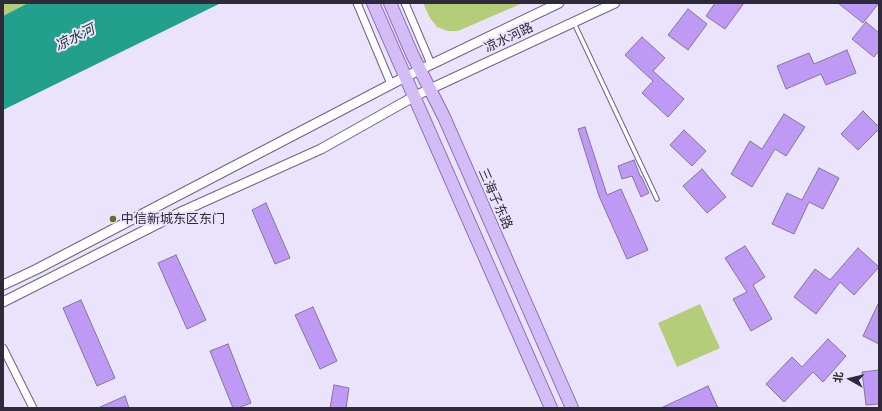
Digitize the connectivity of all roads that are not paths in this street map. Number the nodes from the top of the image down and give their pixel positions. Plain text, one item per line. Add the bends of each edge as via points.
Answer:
1 (357, 3) edge
2 (373, 3) edge
3 (390, 3) edge
4 (405, 3) edge
5 (559, 3) edge
6 (615, 3) edge
7 (574, 22) junction
8 (431, 64) junction
9 (420, 70) junction
10 (405, 77) junction
11 (391, 84) junction
12 (430, 89) junction
13 (415, 96) junction
14 (657, 200) dead end
15 (3, 285) edge
16 (3, 302) edge
17 (3, 348) edge
18 (33, 408) edge
19 (551, 408) edge
20 (572, 408) edge

1 - 11 street
2 - 10 main road
3 - 9 main road, 三海子东路
4 - 8 street
5 - 8 street, 凉水河路
6 - 7 street, 凉水河路
7 - 12 street, 凉水河路
7 - 14 lane
8 - 9 street, 凉水河路
9 - 10 street, 凉水河路
9 - 12 main road, 三海子东路
10 - 11 street, 凉水河路
10 - 13 main road
11 - 15 street, 凉水河路
12 - 13 street, 凉水河路
12 - 20 main road, 三海子东路
13 - 16 street, 凉水河路 via 321,149 183,210
13 - 19 main road
17 - 18 street

